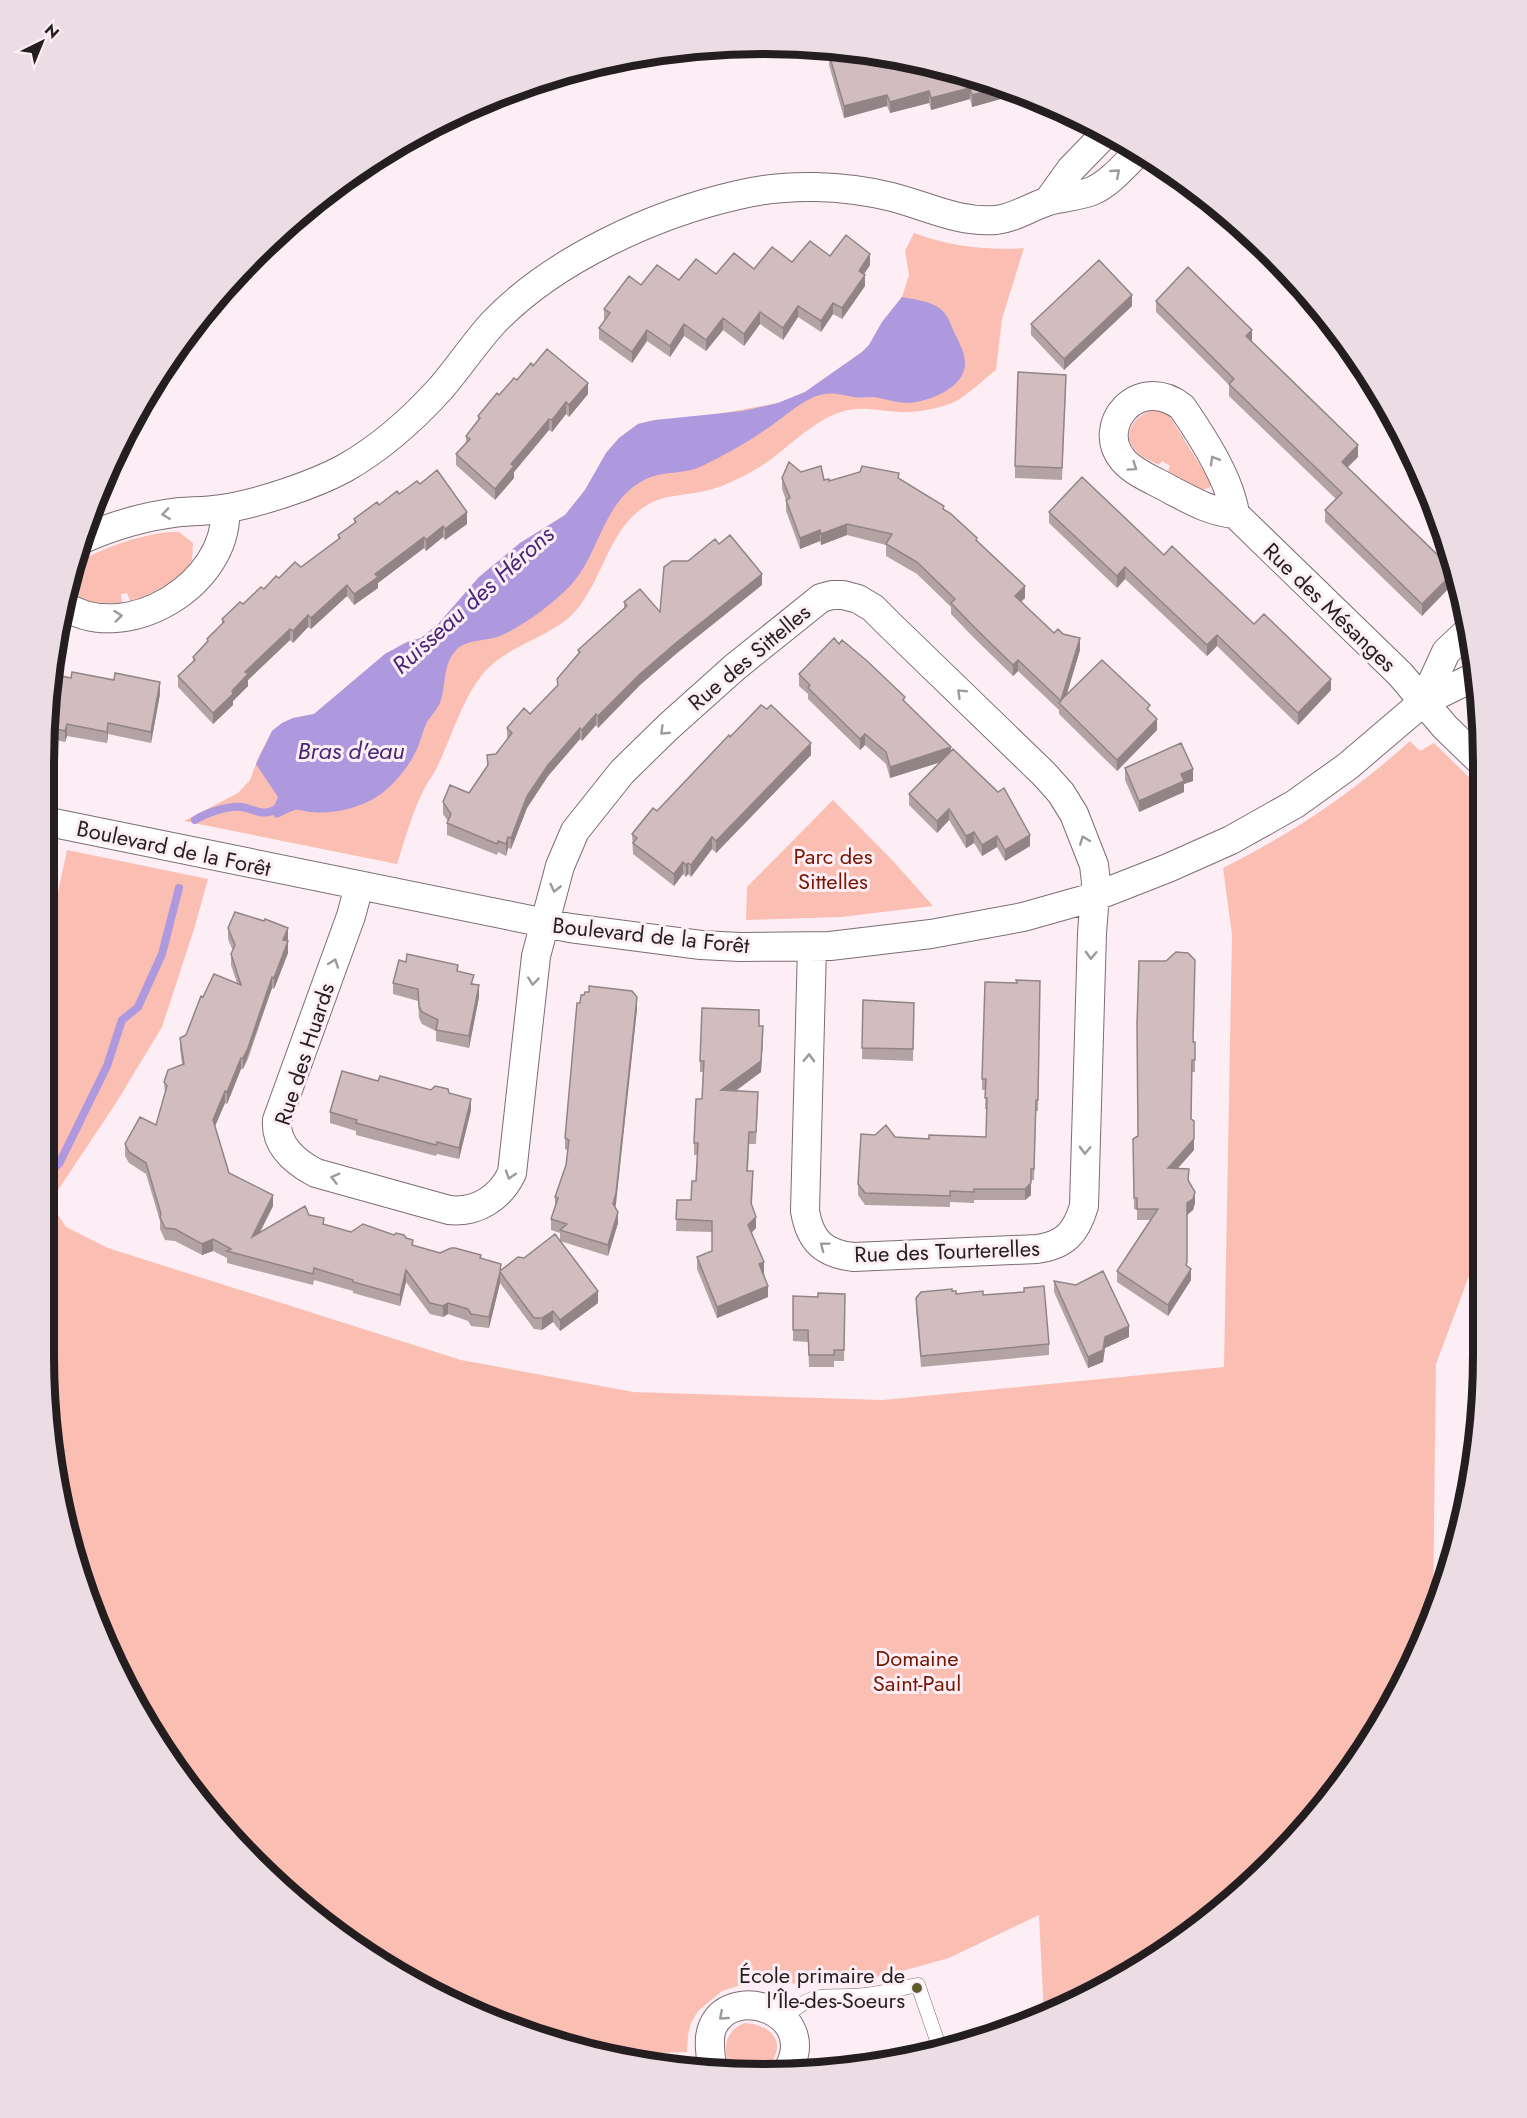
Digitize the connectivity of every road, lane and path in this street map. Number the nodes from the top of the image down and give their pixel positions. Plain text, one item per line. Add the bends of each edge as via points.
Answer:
1 (1100, 139) edge
2 (1132, 158) edge
3 (1048, 201) junction
4 (225, 509) junction
5 (1235, 514) junction
6 (92, 536) edge
7 (72, 609) edge
8 (1461, 638) edge
9 (1468, 680) edge
10 (1423, 702) junction
11 (1473, 753) edge
12 (54, 823) edge
13 (359, 886) junction
14 (1094, 897) junction
15 (544, 924) junction
16 (812, 947) junction
17 (783, 2019) junction
18 (938, 2042) edge
19 (712, 2062) edge
20 (792, 2063) edge

1 - 3 street
3 -> 2 street via 1092,191
3 - 4 street via 1008,218 974,219 940,214 871,193 781,188 740,194 687,210 589,251 529,291 494,323 424,406 369,454 322,479
4 -> 6 street via 132,520
7 -> 4 street via 84,615 121,617 177,596 204,572 214,557 226,522
5 -> 5 street via 1222,474 1182,407 1160,396 1144,396 1130,403 1115,425 1114,437 1123,460 1195,503
5 - 10 street, Rue des Mésanges via 1400,674
8 - 10 street, Boulevard de la Forêt via 1446,652
9 - 10 street, Boulevard de la Forêt
10 - 11 street, Rue des Mésanges
10 - 14 street, Boulevard de la Forêt via 1348,766 1295,804 1231,840
12 - 13 street, Boulevard de la Forêt
13 - 15 street, Boulevard de la Forêt
15 -> 13 street, Rue des Huards via 535,964 512,1173 506,1186 485,1204 449,1210 316,1173 294,1159 276,1131
14 -> 15 street, Rue des Sittelles via 1094,865 1074,814 1055,787 873,608 858,599 832,595 811,604 735,667 622,772 574,831
14 - 16 street, Boulevard de la Forêt via 979,926
14 -> 16 street, Rue des Tourterelles via 1083,1206 1074,1232 1052,1247 854,1257 839,1255 816,1240 804,1211
15 - 16 street, Boulevard de la Forêt via 701,945
17 - 18 lane via 820,1995 865,1995 918,1985
17 -> 19 street via 754,2005 726,2012 711,2032
17 - 20 street via 791,2028 796,2046

